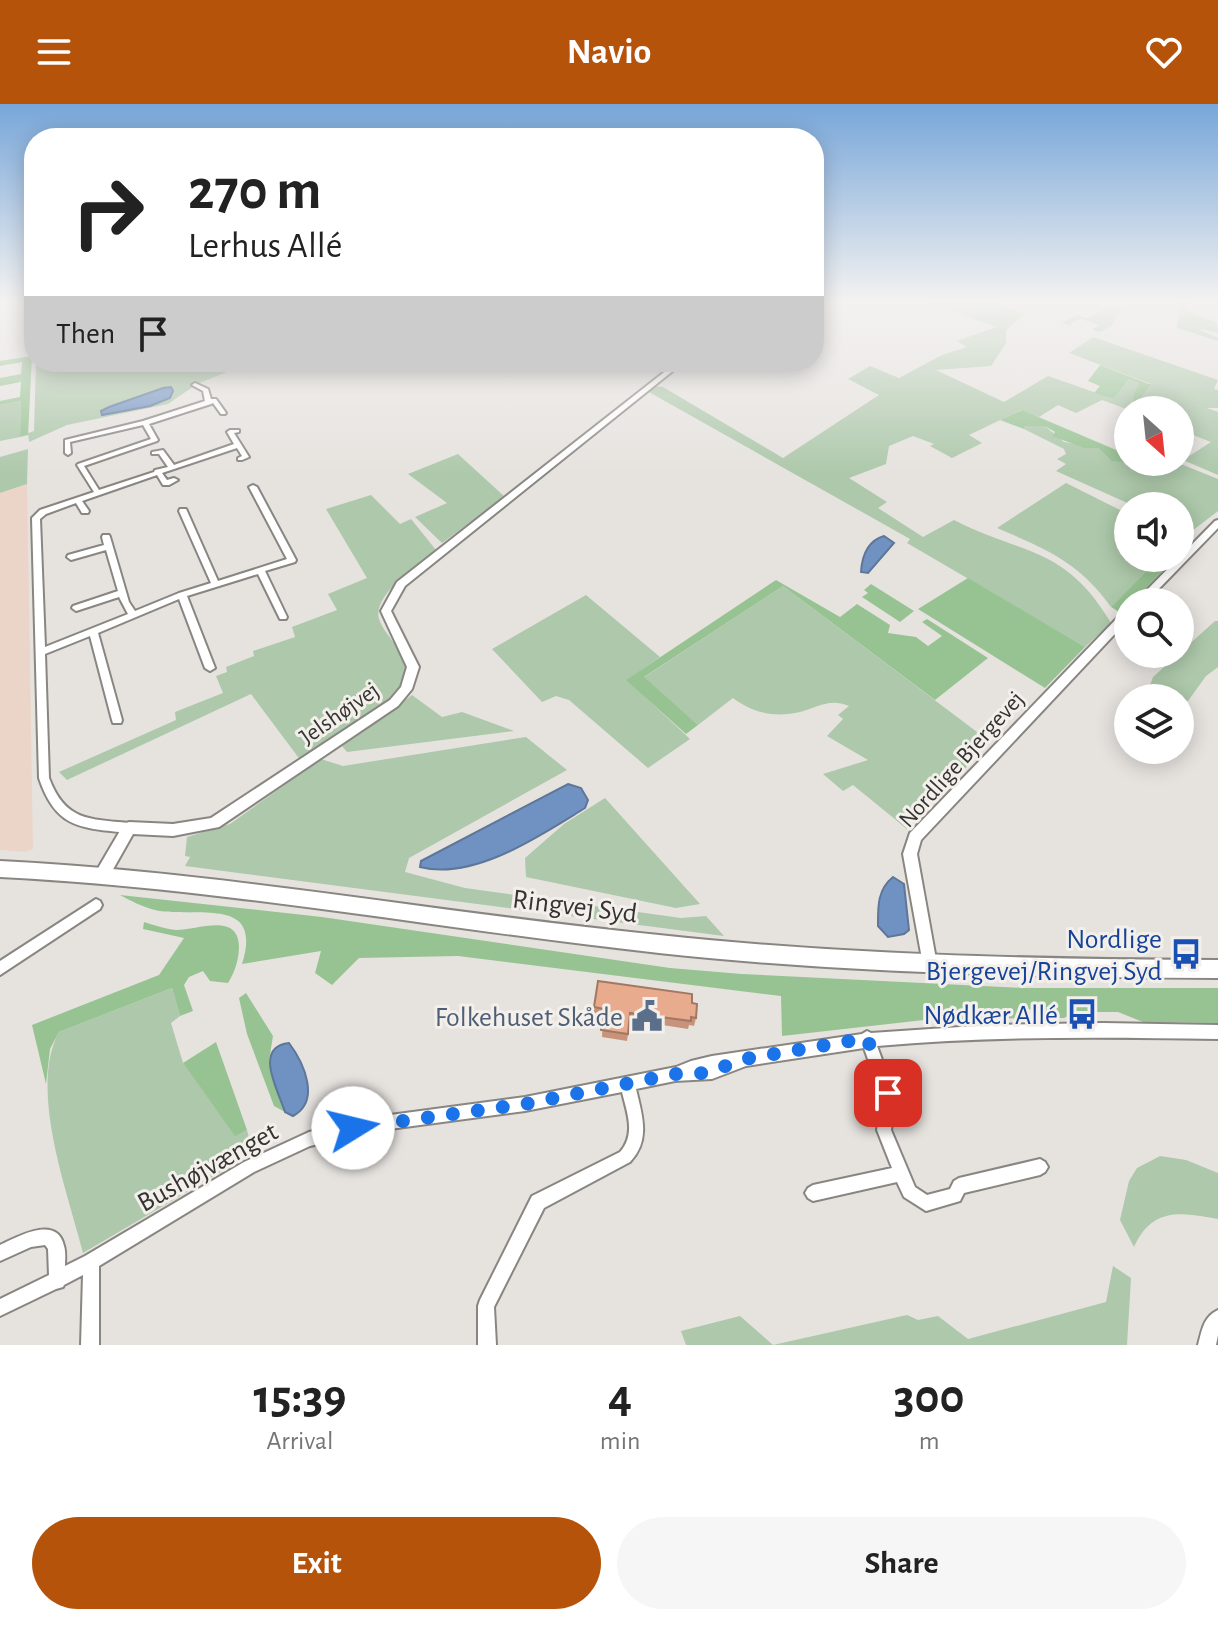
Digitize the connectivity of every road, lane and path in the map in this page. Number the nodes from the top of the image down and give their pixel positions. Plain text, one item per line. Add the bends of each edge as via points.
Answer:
1 (668, 372) edge
2 (195, 385) dead end
3 (209, 403) junction
4 (223, 413) dead end
5 (145, 423) junction
6 (237, 431) dead end
7 (238, 445) junction
8 (68, 453) dead end
9 (154, 453) dead end
10 (240, 459) dead end
11 (171, 466) junction
12 (157, 471) junction
13 (174, 480) dead end
14 (253, 487) dead end
15 (97, 492) junction
16 (77, 499) junction
17 (85, 511) dead end
18 (183, 511) dead end
19 (1218, 523) edge
20 (71, 557) dead end
21 (261, 571) junction
22 (216, 585) junction
23 (1154, 588) edge
24 (122, 593) junction
25 (182, 595) junction
26 (76, 608) dead end
27 (133, 615) junction
28 (283, 617) dead end
29 (1114, 629) edge
30 (93, 632) junction
31 (39, 653) junction
32 (210, 668) dead end
33 (117, 720) dead end
34 (129, 828) junction
35 (0, 869) edge
36 (102, 875) junction
37 (96, 905) dead end
38 (929, 965) junction
39 (1218, 966) edge
40 (0, 969) edge
41 (1218, 1032) edge
42 (867, 1038) junction
43 (628, 1084) junction
44 (1040, 1167) dead end
45 (901, 1173) junction
46 (813, 1193) dead end
47 (0, 1253) edge
48 (91, 1262) junction
49 (57, 1281) junction
50 (0, 1308) edge
51 (1218, 1319) edge
52 (90, 1345) edge
53 (487, 1345) edge
54 (1207, 1345) edge

1 - 34 street, Jelshøjvej via 401,584 386,611 413,667 394,703 214,823 173,830
2 - 3 street via 206,390
3 - 4 street via 214,400
3 - 5 street
5 - 8 street via 67,441
5 - 15 street via 155,440 80,465
6 - 7 street via 230,432
7 - 10 street via 246,457
7 - 11 street
9 - 11 street via 161,451
11 - 12 street
12 - 13 street via 166,483
12 - 15 street
14 - 21 street via 293,557
15 - 16 street
16 - 17 street
16 - 31 street via 36,518
18 - 22 street
19 - 23 street
20 - 24 street via 107,541
21 - 22 street
21 - 28 street
22 - 25 street
24 - 26 street
24 - 27 street
25 - 27 street
25 - 32 street
27 - 30 street
29 - 38 street, Nordlige Bjergevej via 915,837 910,854
30 - 31 street
30 - 33 street
31 - 34 street via 49,798 84,823
34 - 36 street
35 - 36 main road, Ringvej Syd
36 - 38 main road, Ringvej Syd via 729,952
37 - 40 street
38 - 39 main road, Ringvej Syd
41 - 42 street, Bushøjvænget via 992,1029
42 - 43 street, Bushøjvænget via 745,1059 718,1071
42 - 45 street via 888,1093 883,1125
43 - 48 street, Bushøjvænget via 309,1139 249,1167
43 - 53 street via 635,1146 625,1157 538,1202 486,1306
44 - 45 street via 959,1186 955,1196 926,1203 909,1192
45 - 46 street
47 - 49 street via 48,1237 56,1246
48 - 49 street, Bushøjvænget
48 - 52 street
49 - 50 street, Bushøjvænget
51 - 54 street

